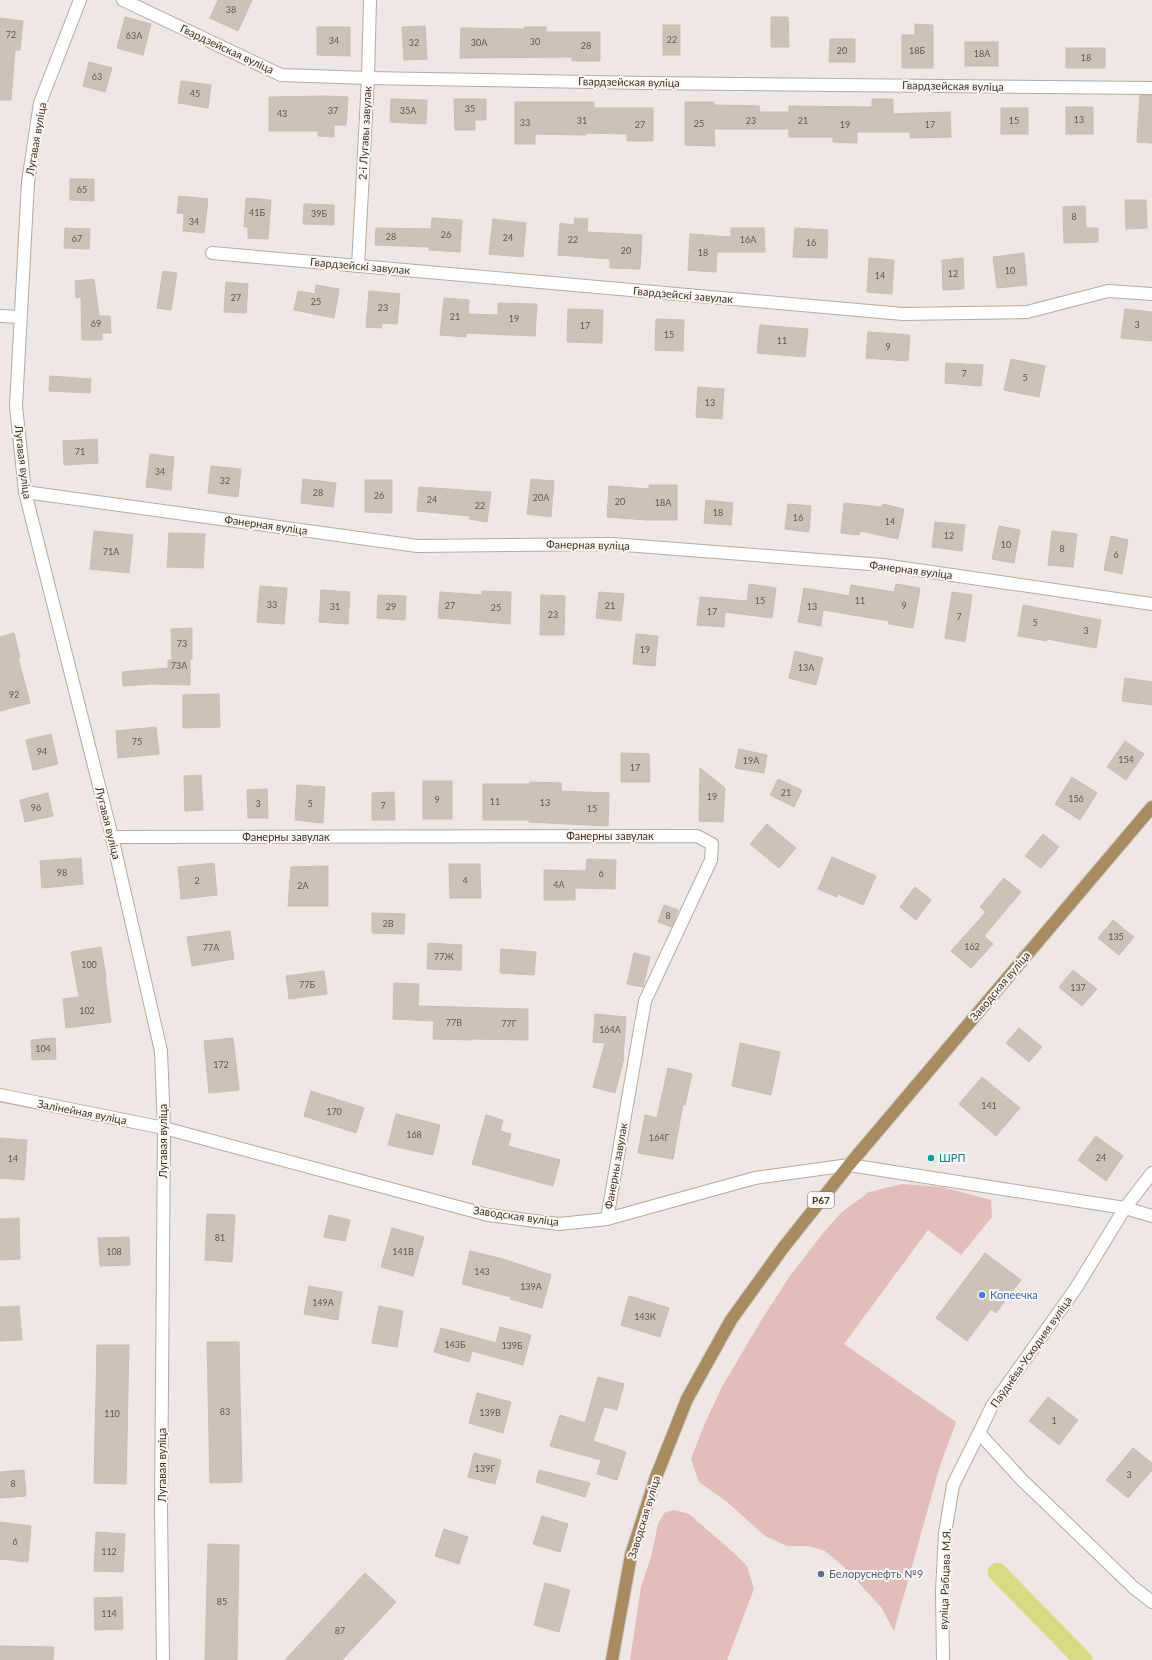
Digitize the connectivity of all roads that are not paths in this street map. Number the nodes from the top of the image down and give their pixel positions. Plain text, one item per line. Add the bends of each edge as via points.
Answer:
1 (80, 0) edge
2 (123, 0) edge
3 (370, 0) edge
4 (368, 78) junction
5 (1152, 88) edge
6 (212, 253) dead end
7 (358, 266) junction
8 (1152, 294) edge
9 (0, 316) edge
10 (20, 317) junction
11 (25, 492) junction
12 (1152, 604) edge
13 (1152, 807) edge
14 (112, 837) junction
15 (0, 1095) edge
16 (164, 1128) junction
17 (849, 1164) junction
18 (1152, 1173) edge
19 (1125, 1208) junction
20 (1152, 1216) edge
21 (607, 1219) junction
22 (979, 1433) junction
23 (1152, 1602) edge
24 (163, 1660) edge
25 (612, 1660) edge
26 (943, 1660) edge

1 - 10 street, Лугавая вуліца via 40,103 28,182
2 - 4 street, Гвардзейская вуліца via 281,75
3 - 4 street, 2-і Лугавы завулак
4 - 5 street, Гвардзейская вуліца
4 - 7 street, 2-і Лугавы завулак
6 - 7 street, Гвардзейскі завулак
7 - 8 street, Гвардзейскі завулак via 903,314 1027,312 1108,291
9 - 10 street
10 - 11 street, Лугавая вуліца via 16,406
11 - 12 street, Фанерная вуліца via 417,546 612,544 883,565
11 - 14 street, Лугавая вуліца
13 - 17 main road, Заводская вуліца / Р67
14 - 16 street, Лугавая вуліца via 161,1051
14 - 21 street, Фанерны завулак via 697,836 712,844 711,860 645,1002
15 - 16 street, Залінейная вуліца
16 - 21 street, Заводская вуліца via 488,1215 559,1224
16 - 24 street, Лугавая вуліца via 161,1502
17 - 19 street
17 - 21 street, Заводская вуліца via 755,1178
17 - 25 main road, Заводская вуліца / Р67 via 731,1320 687,1399 656,1478 631,1555
18 - 19 street, Паўднёва-Усходняя вуліца
19 - 20 street
19 - 22 street, Паўднёва-Усходняя вуліца via 1076,1288 992,1406
22 - 23 street via 1021,1479 1133,1587
22 - 26 street, вуліца Рабцава М.Я. via 953,1485 945,1533 942,1591

